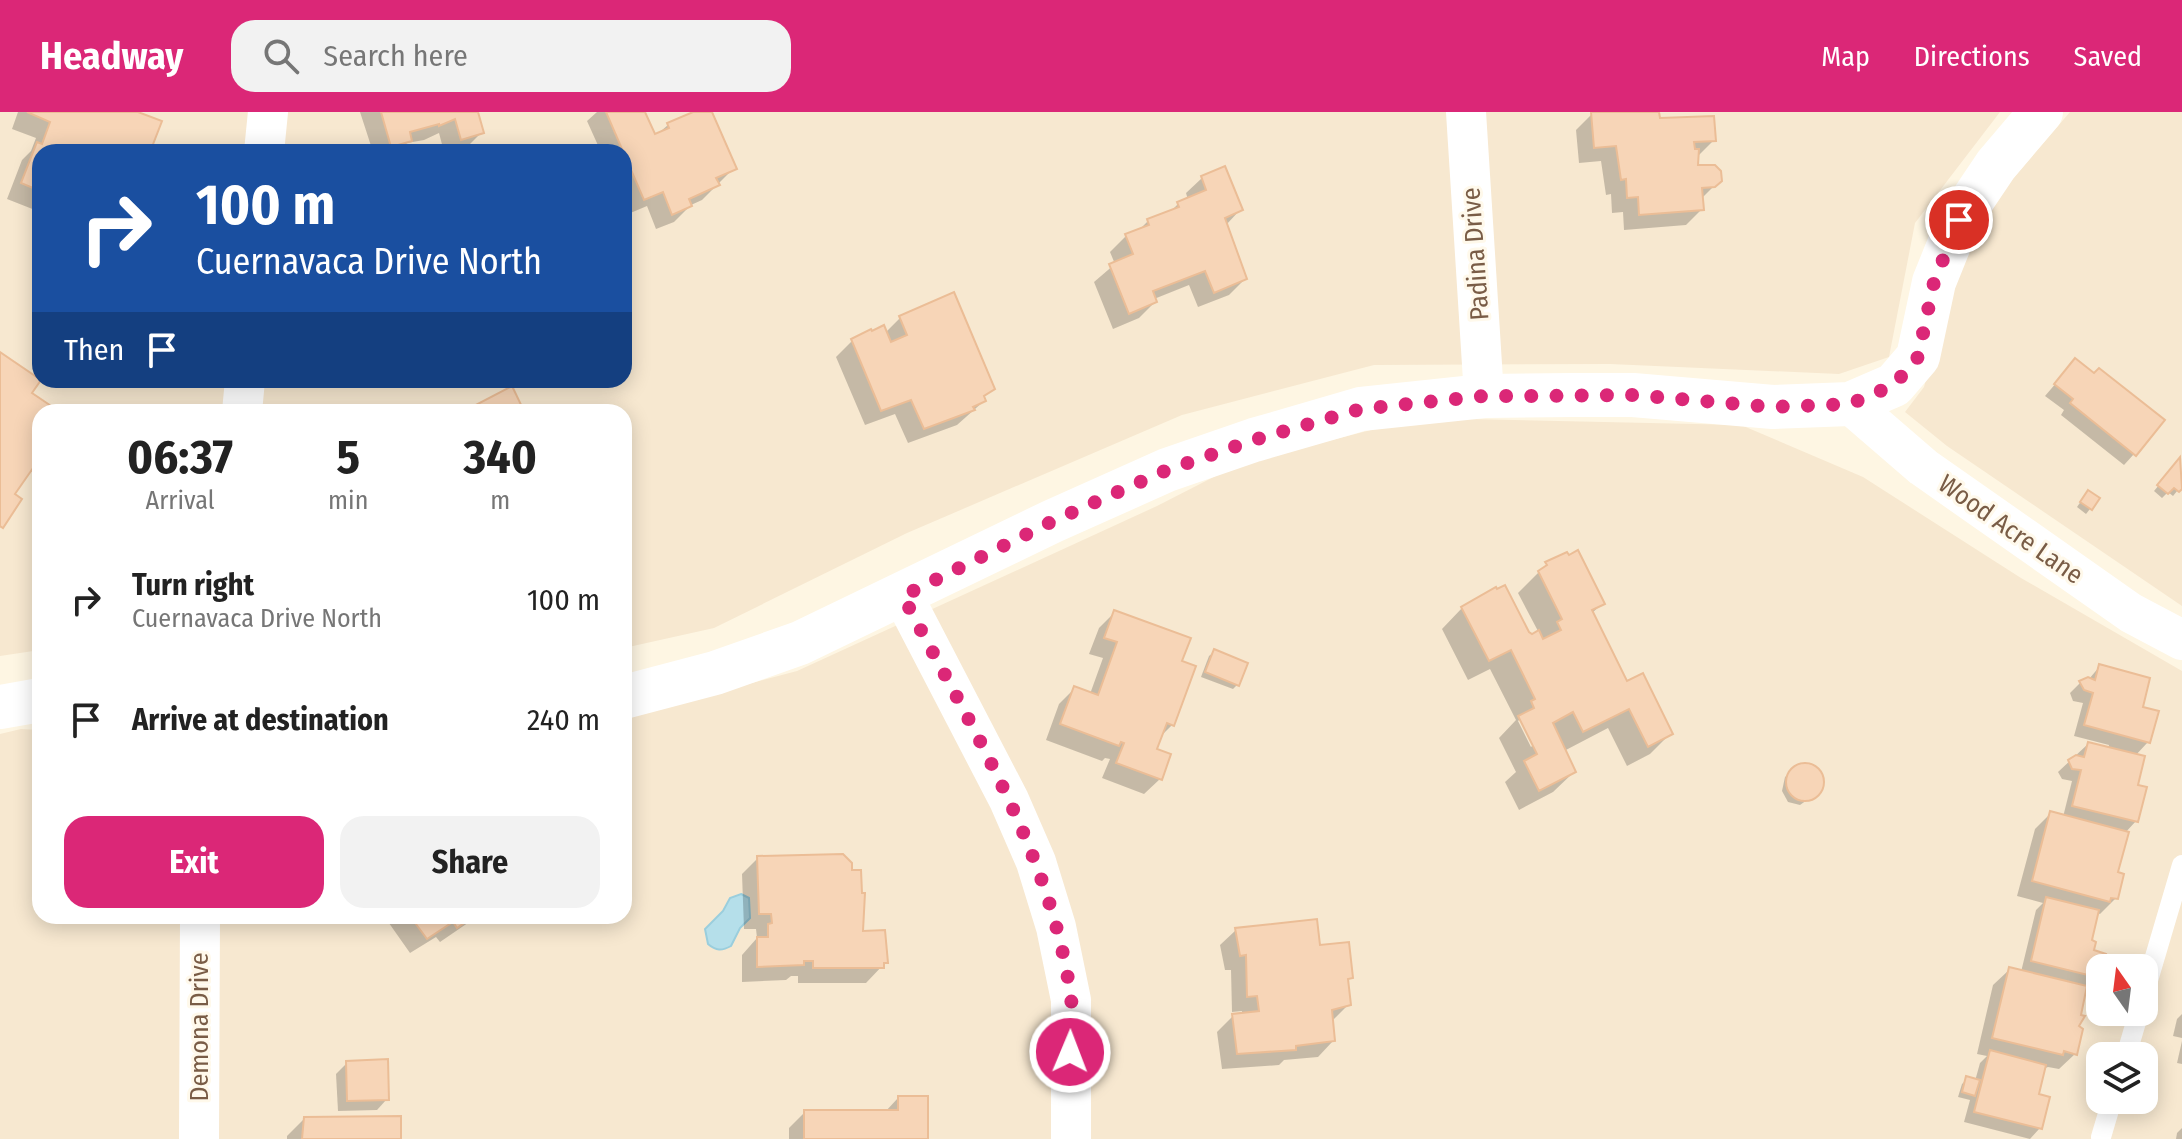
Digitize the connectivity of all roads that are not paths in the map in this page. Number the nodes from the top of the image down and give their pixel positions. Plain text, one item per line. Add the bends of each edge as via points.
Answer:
1 (268, 112) edge
2 (1466, 112) edge
3 (2041, 112) edge
4 (265, 144) edge
5 (1484, 396) junction
6 (1850, 404) junction
7 (903, 596) junction
8 (2182, 640) edge
9 (632, 695) edge
10 (32, 701) edge
11 (0, 707) edge
12 (2182, 865) edge
13 (200, 924) edge
14 (2156, 954) edge
15 (2108, 1114) edge
16 (2101, 1137) dead end
17 (199, 1139) edge
18 (1071, 1139) edge

1 - 4 street
2 - 5 street, Padina Drive
3 - 6 street via 1959,220 1934,282 1918,357 1894,385
5 - 6 street via 1633,395 1773,407
5 - 7 street via 1361,409 1254,440 1167,470
6 - 8 street, Wood Acre Lane via 1923,467 2131,613
7 - 9 street via 800,643
7 - 18 street via 1009,800 1044,888 1071,1000
10 - 11 street
12 - 14 lane
13 - 17 street, Demona Drive
15 - 16 lane

